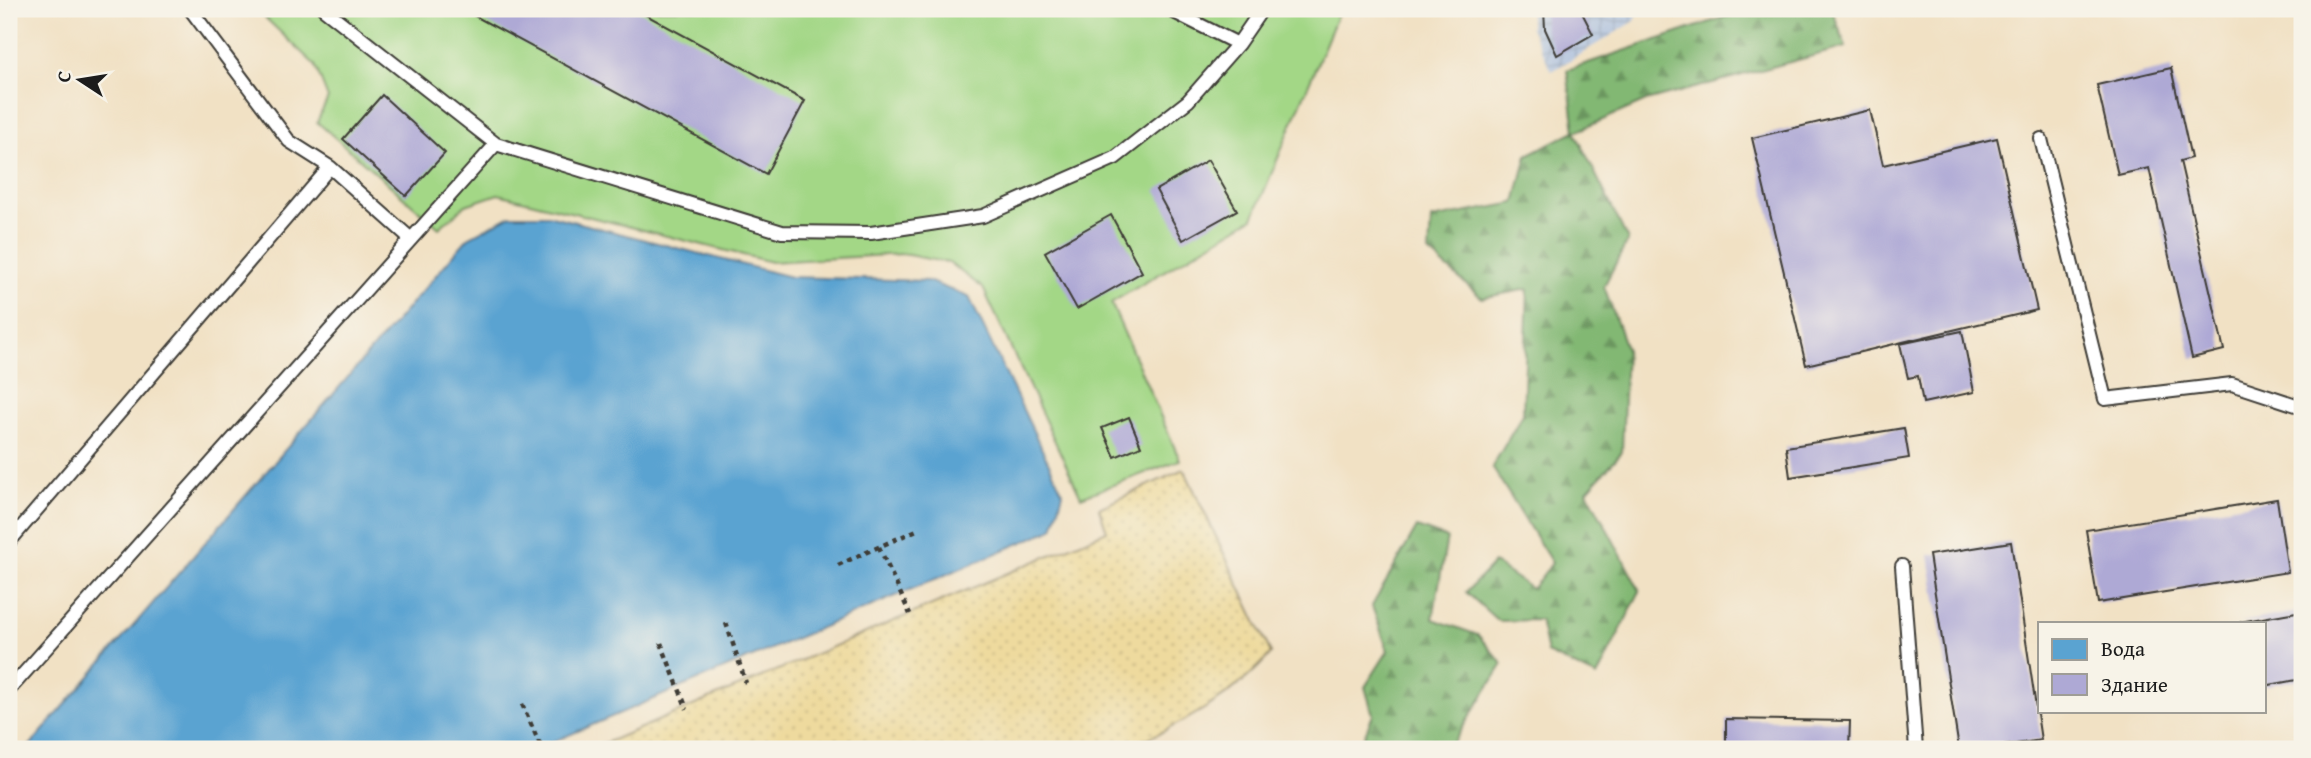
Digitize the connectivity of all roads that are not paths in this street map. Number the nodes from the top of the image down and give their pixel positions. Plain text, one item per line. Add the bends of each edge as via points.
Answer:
1 (190, 9) edge
2 (324, 9) edge
3 (1168, 9) edge
4 (1262, 9) edge
5 (1238, 44) junction
6 (2041, 139) dead end
7 (496, 144) junction
8 (330, 167) junction
9 (410, 237) junction
10 (2302, 407) edge
11 (11, 534) edge
12 (1902, 566) dead end
13 (9, 690) edge
14 (1916, 749) edge

1 - 8 lane via 289,141
2 - 7 lane
3 - 5 lane
4 - 5 lane
5 - 7 lane via 1188,101 1115,158 983,216 871,233 782,232
6 - 10 lane via 2105,399 2232,384
7 - 9 lane
8 - 9 lane
8 - 11 lane
9 - 13 lane
12 - 14 lane

